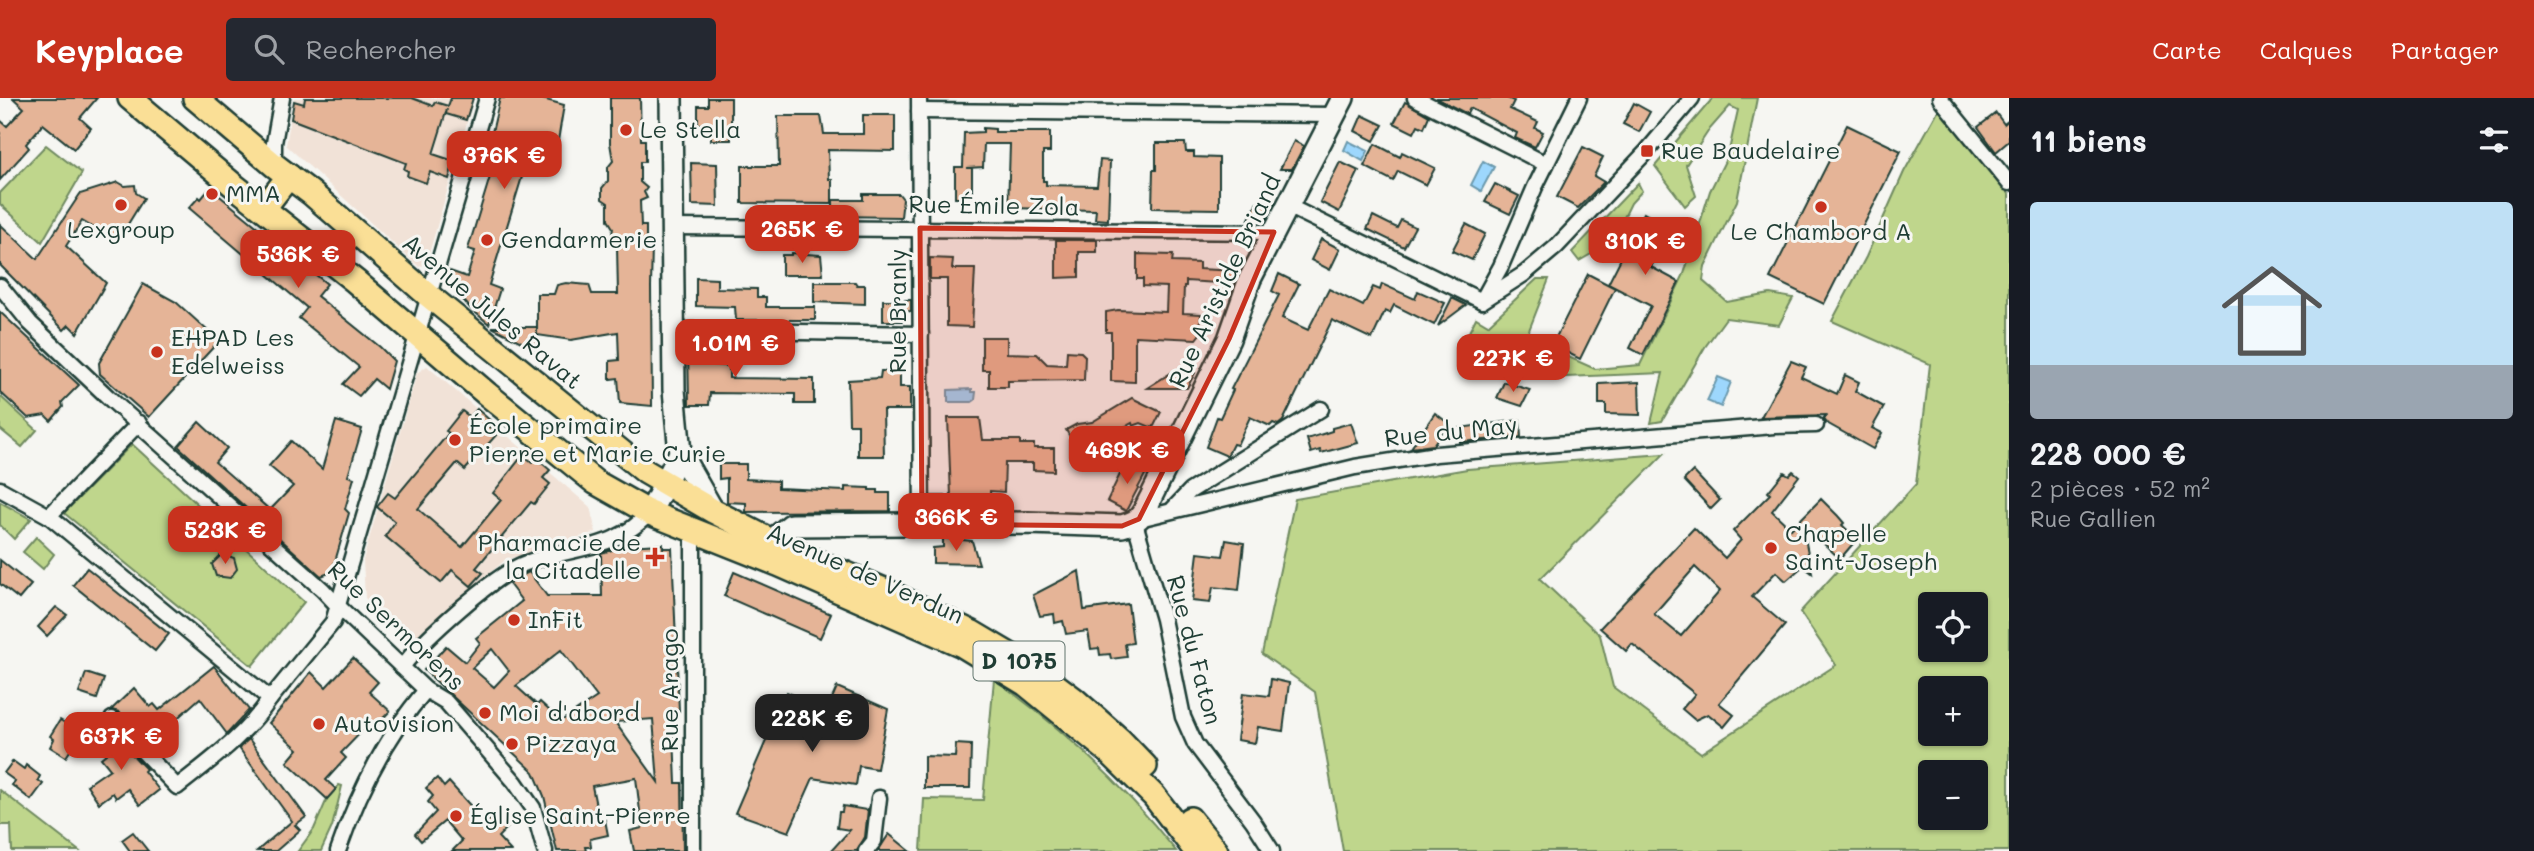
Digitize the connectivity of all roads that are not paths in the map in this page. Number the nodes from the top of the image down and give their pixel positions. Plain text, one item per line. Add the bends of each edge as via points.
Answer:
1 (130, 98) edge
2 (195, 98) edge
3 (282, 98) edge
4 (487, 98) edge
5 (671, 98) edge
6 (1415, 98) edge
7 (1578, 98) edge
8 (1692, 98) edge
9 (1940, 98) edge
10 (919, 105) edge
11 (1338, 107) edge
12 (1546, 164) junction
13 (281, 170) junction
14 (2009, 183) edge
15 (257, 202) junction
16 (1288, 206) junction
17 (671, 226) junction
18 (920, 228) junction
19 (1274, 232) junction
20 (0, 286) edge
21 (428, 295) junction
22 (1482, 301) junction
23 (674, 330) junction
24 (417, 333) junction
25 (920, 334) junction
26 (1321, 409) dead end
27 (139, 423) junction
28 (1816, 425) dead end
29 (680, 453) junction
30 (664, 485) junction
31 (0, 489) edge
32 (1173, 509) junction
33 (713, 511) junction
34 (650, 513) junction
35 (49, 516) junction
36 (1137, 521) junction
37 (922, 524) junction
38 (693, 529) junction
39 (767, 549) junction
40 (337, 605) junction
41 (402, 667) junction
42 (426, 690) junction
43 (270, 699) junction
44 (111, 719) dead end
45 (879, 798) dead end
46 (338, 851) edge
47 (545, 851) edge
48 (693, 851) edge
49 (866, 851) edge
50 (1196, 851) edge
51 (1216, 851) edge
52 (1272, 851) edge

1 - 15 main road
2 - 13 main road, Avenue Jules Ravat
3 - 13 street via 274,143
4 - 21 street
5 - 17 main road
6 - 12 street
7 - 12 street
8 - 22 street via 1556,247
9 - 14 street
10 - 11 street
10 - 18 street, Rue Branly
11 - 16 main road, Rue Aristide Briand
12 - 22 street
13 - 15 main road
13 - 21 main road, Avenue Jules Ravat
15 - 24 main road
16 - 19 main road, Rue Aristide Briand
16 - 22 street
17 - 18 street, Rue Émile Zola
17 - 23 main road
18 - 19 street, Rue Émile Zola
18 - 25 street, Rue Branly
19 - 36 main road, Rue Aristide Briand via 1250,279 1229,339
20 - 27 street, Rue Sermorens via 30,323
21 - 24 street
21 - 30 main road, Avenue Jules Ravat
23 - 25 street
23 - 29 main road
24 - 34 main road via 595,482
24 - 40 street
25 - 37 street, Rue Branly
26 - 32 street via 1189,491
27 - 35 street
27 - 40 street, Rue Sermorens
28 - 32 street, Rue du May via 1436,454 1355,467
29 - 30 main road
29 - 33 main road
30 - 33 main road, Avenue de Verdun
30 - 34 main road
31 - 35 street
32 - 36 street, Rue du May
33 - 39 main road, Avenue de Verdun
34 - 38 main road, Avenue de Verdun
34 - 41 street via 613,539 524,563 502,576 414,651
35 - 43 street
36 - 37 main road via 1122,526
36 - 52 street, Rue du Faton via 1183,716 1195,744
37 - 39 main road via 791,525
38 - 39 main road, Avenue de Verdun
38 - 48 street, Rue Arago
39 - 50 main road, Avenue de Verdun / D 1075 via 962,645 1026,684 1091,736 1154,796
39 - 51 main road, Avenue de Verdun / D 1075 via 971,632 1035,670 1119,739
40 - 41 street, Rue Sermorens
40 - 43 street via 333,622
41 - 42 street, Rue Sermorens
42 - 46 street via 379,757
42 - 47 street, Rue Sermorens via 446,702 515,782 533,808
43 - 44 street via 229,746 177,787
45 - 49 street via 874,841

